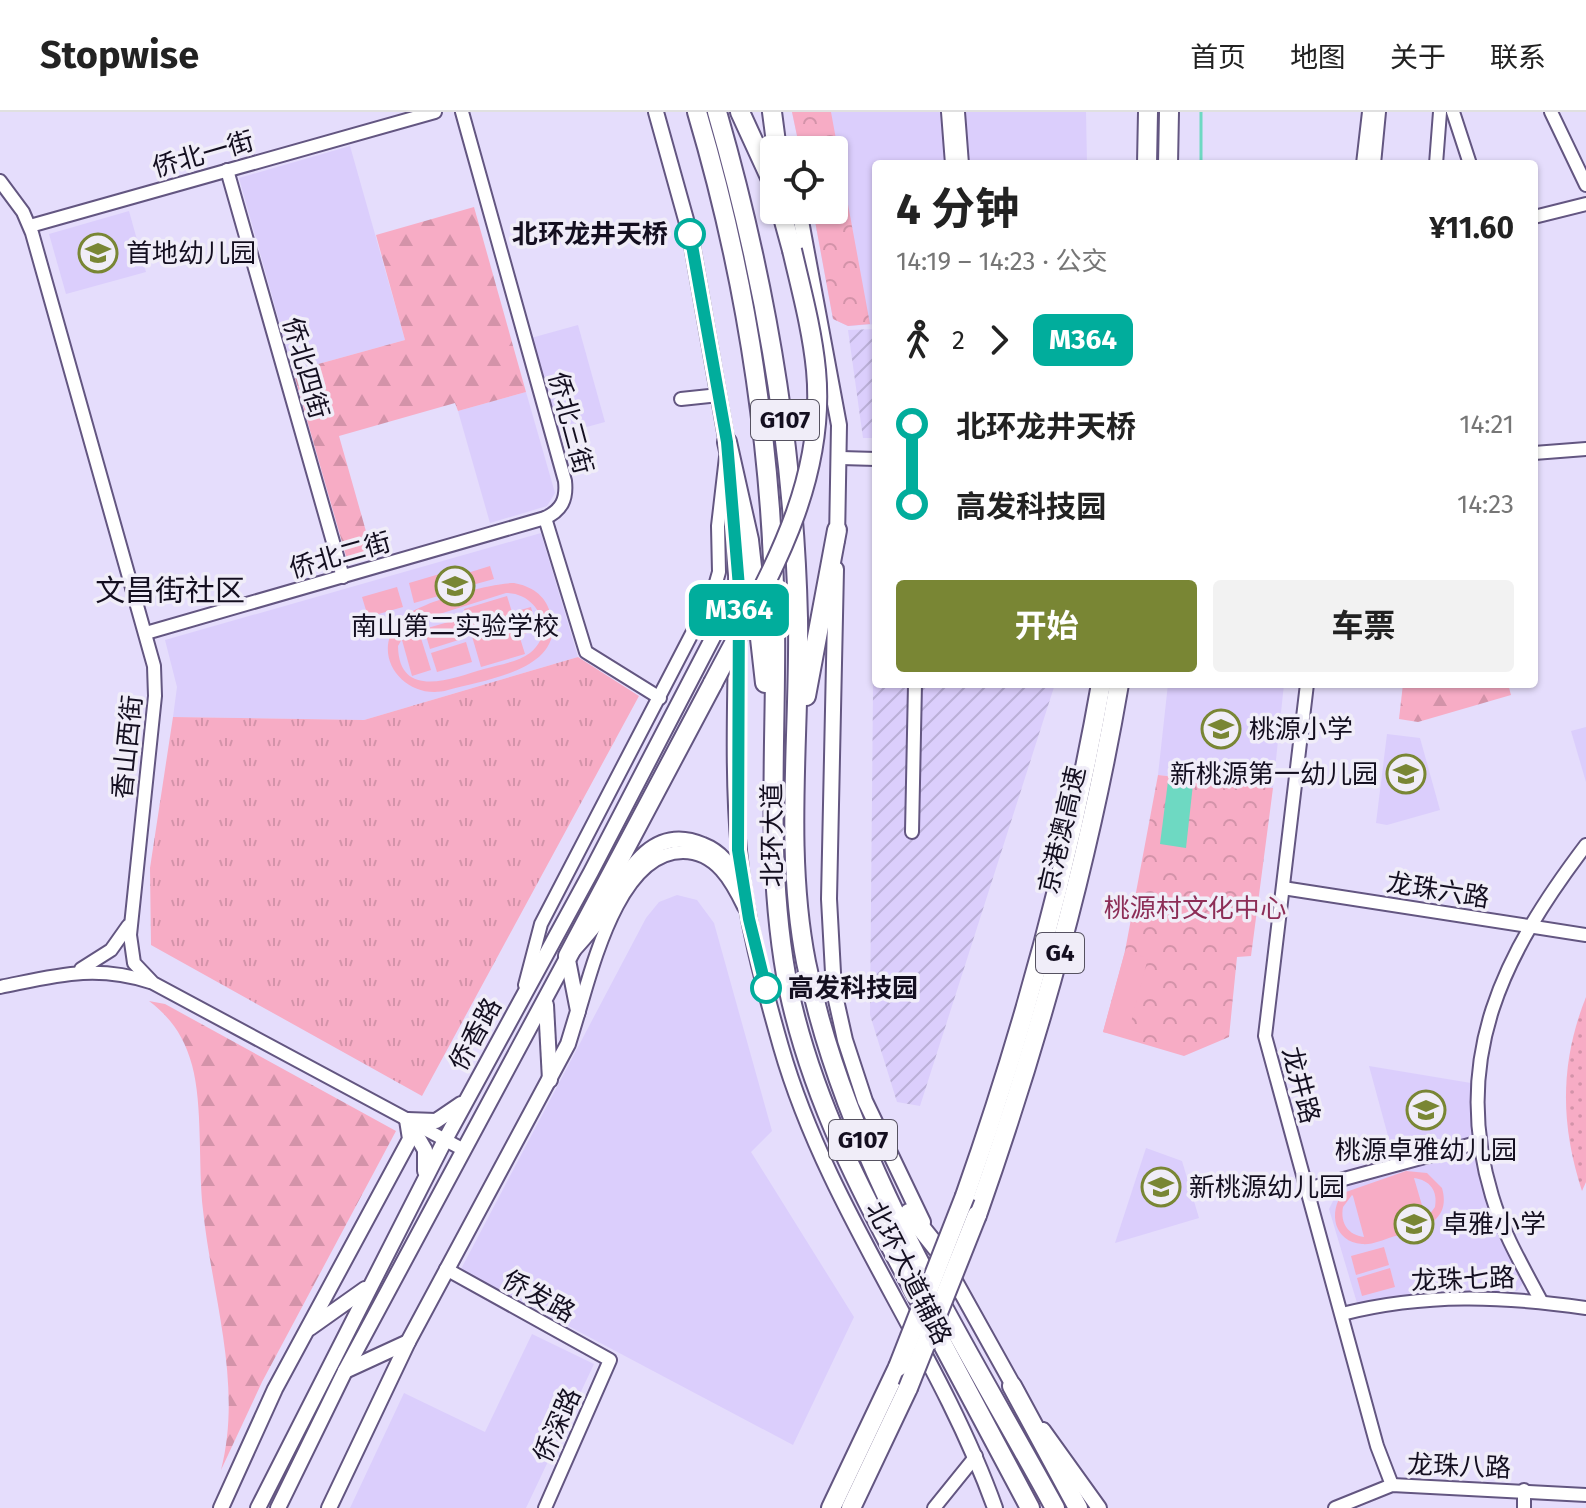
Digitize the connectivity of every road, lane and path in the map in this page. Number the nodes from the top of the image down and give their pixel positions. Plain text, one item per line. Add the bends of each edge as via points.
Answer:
1 (435, 112) edge
2 (462, 112) edge
3 (656, 112) edge
4 (697, 112) edge
5 (717, 112) edge
6 (740, 112) edge
7 (774, 112) edge
8 (948, 112) edge
9 (958, 112) edge
10 (1148, 112) edge
11 (1169, 112) edge
12 (1369, 112) edge
13 (1379, 112) edge
14 (1440, 112) edge
15 (1453, 112) edge
16 (1551, 112) edge
17 (776, 136) edge
18 (781, 136) edge
19 (760, 156) edge
20 (952, 160) edge
21 (962, 160) edge
22 (1147, 160) edge
23 (1168, 160) edge
24 (1363, 160) edge
25 (1374, 160) edge
26 (1436, 160) edge
27 (1469, 160) edge
28 (227, 170) junction
29 (0, 181) edge
30 (1586, 185) edge
31 (1586, 204) edge
32 (1538, 216) edge
33 (787, 224) edge
34 (802, 224) edge
35 (30, 226) junction
36 (719, 395) junction
37 (681, 399) dead end
38 (727, 442) junction
39 (1586, 449) edge
40 (1538, 453) edge
41 (841, 458) junction
42 (872, 459) edge
43 (545, 518) junction
44 (837, 530) junction
45 (343, 577) junction
46 (739, 587) junction
47 (146, 633) junction
48 (915, 688) edge
49 (1100, 688) edge
50 (1118, 688) edge
51 (1307, 688) edge
52 (660, 698) junction
53 (798, 734) junction
54 (774, 744) junction
55 (912, 832) dead end
56 (1586, 845) edge
57 (1283, 888) junction
58 (130, 919) junction
59 (749, 919) junction
60 (1529, 926) junction
61 (1586, 935) edge
62 (568, 956) junction
63 (74, 972) junction
64 (153, 983) junction
65 (0, 987) edge
66 (523, 997) junction
67 (545, 1003) junction
68 (578, 1017) junction
69 (550, 1080) junction
70 (469, 1096) junction
71 (407, 1120) junction
72 (445, 1140) junction
73 (1480, 1142) junction
74 (464, 1150) junction
75 (868, 1153) junction
76 (423, 1181) junction
77 (1307, 1189) junction
78 (402, 1221) junction
79 (421, 1231) junction
80 (937, 1248) junction
81 (446, 1269) junction
82 (368, 1286) junction
83 (1541, 1301) junction
84 (1586, 1308) edge
85 (1342, 1314) junction
86 (306, 1331) junction
87 (408, 1342) junction
88 (610, 1360) joint
89 (345, 1371) junction
90 (1012, 1386) junction
91 (976, 1456) junction
92 (1009, 1468) junction
93 (1392, 1485) junction
94 (1524, 1490) junction
95 (1586, 1495) edge
96 (221, 1508) edge
97 (258, 1508) edge
98 (278, 1508) edge
99 (329, 1508) edge
100 (545, 1508) edge
101 (831, 1508) edge
102 (851, 1508) edge
103 (934, 1508) edge
104 (995, 1508) edge
105 (1023, 1508) edge
106 (1030, 1508) edge
107 (1055, 1508) edge
108 (1078, 1508) edge
109 (1099, 1508) edge
110 (1335, 1508) edge
111 (1524, 1508) edge

1 - 28 street, 侨北一街
2 - 43 street, 侨北三街 via 565,481 565,501
3 - 36 main road, 北环大道辅路 via 690,234
4 - 54 highway, 北环大道 / G107 via 747,322 762,424 774,581
5 - 53 highway, 北环大道 / G107 via 753,246 786,422 795,541
6 - 19 highway
7 - 17 highway
7 - 18 main road
8 - 20 street
9 - 21 street
10 - 22 highway
11 - 23 highway
12 - 24 street
13 - 25 street
14 - 26 street
15 - 27 street
16 - 30 street
28 - 35 street, 侨北一街
28 - 45 street, 侨北四街
29 - 35 street, 香山西街
31 - 32 street
33 - 62 highway, bridge via 816,372 809,475 790,535
34 - 41 main road, 北环大道辅路 via 833,384
35 - 47 street, 香山西街
36 - 37 street
36 - 38 main road, 北环大道辅路
38 - 46 main road, 北环大道辅路
38 - 52 street via 717,583
38 - 54 highway via 750,550
39 - 40 street
41 - 42 street
41 - 44 main road, 北环大道辅路
43 - 45 street, 侨北二街
43 - 52 street via 586,652
44 - 53 highway
44 - 80 main road, 北环大道辅路 via 831,970 845,1040 865,1101
45 - 47 street, 侨北二街
46 - 59 main road, 北环大道辅路 via 737,822
46 - 66 main road, 侨香路
47 - 58 street, 香山西街 via 156,686
48 - 55 street
49 - 101 highway, 京港澳高速 / G4, bridge via 1035,981 965,1196 898,1367
50 - 102 highway, 京港澳高速 / G4, bridge via 1091,828 1052,984 977,1215 908,1388
51 - 57 street, 龙井路
52 - 66 street via 541,924
53 - 75 highway, 北环大道 / G107 via 796,857 806,958 841,1092
54 - 92 highway, 北环大道 / G107 via 775,893 790,993 809,1064 866,1200
56 - 60 street
57 - 60 street, 龙珠六路
57 - 77 street, 龙井路 via 1265,1036
58 - 63 street via 111,950
58 - 64 street, 香山西街 via 132,958
59 - 62 main road, 侨香路 via 726,861 697,842 672,841 650,848 633,862
59 - 68 street via 733,886 710,859 680,852 655,858 634,879 597,947
59 - 91 main road, 北环大道辅路 via 782,1049 809,1124
60 - 61 street, 龙珠六路
60 - 73 street via 1502,978 1484,1035 1478,1085
62 - 67 main road, 侨香路
62 - 68 main road
63 - 64 street via 108,971
63 - 65 street
64 - 71 street, 香山西街
66 - 70 main road, 侨香路
67 - 69 main road
67 - 74 main road, 侨香路
68 - 69 main road
69 - 81 main road
70 - 71 main road via 436,1121
70 - 72 main road, 侨香路
71 - 72 street, 香山西街
71 - 76 main road via 425,1150
71 - 86 main road via 411,1133 406,1147
72 - 74 street, 香山西街
72 - 76 main road, 侨香路
73 - 77 street
73 - 83 street via 1498,1212
74 - 79 main road, 侨香路
75 - 80 highway
75 - 107 highway, 北环大道 / G107
76 - 78 main road, 侨香路
77 - 85 street, 龙井路
78 - 79 main road
78 - 82 main road, 侨香路
79 - 89 main road, 侨香路
80 - 90 main road, 北环大道辅路
81 - 87 main road
81 - 88 street, 侨发路
82 - 86 main road
82 - 97 main road, 侨香路
83 - 84 street, 龙珠七路
83 - 85 street, 龙珠七路 via 1442,1297
85 - 93 street, 龙井路
86 - 96 main road
87 - 89 main road
87 - 99 main road
88 - 100 street, 侨深路
89 - 98 main road, 侨香路
90 - 108 highway
90 - 109 main road, 北环大道辅路
91 - 103 street
91 - 104 main road, 北环大道辅路
92 - 105 highway
92 - 106 highway, 北环大道 / G107
93 - 94 street, 龙珠八路
93 - 110 street, 龙珠八路
94 - 95 street, 龙珠八路
94 - 111 street

